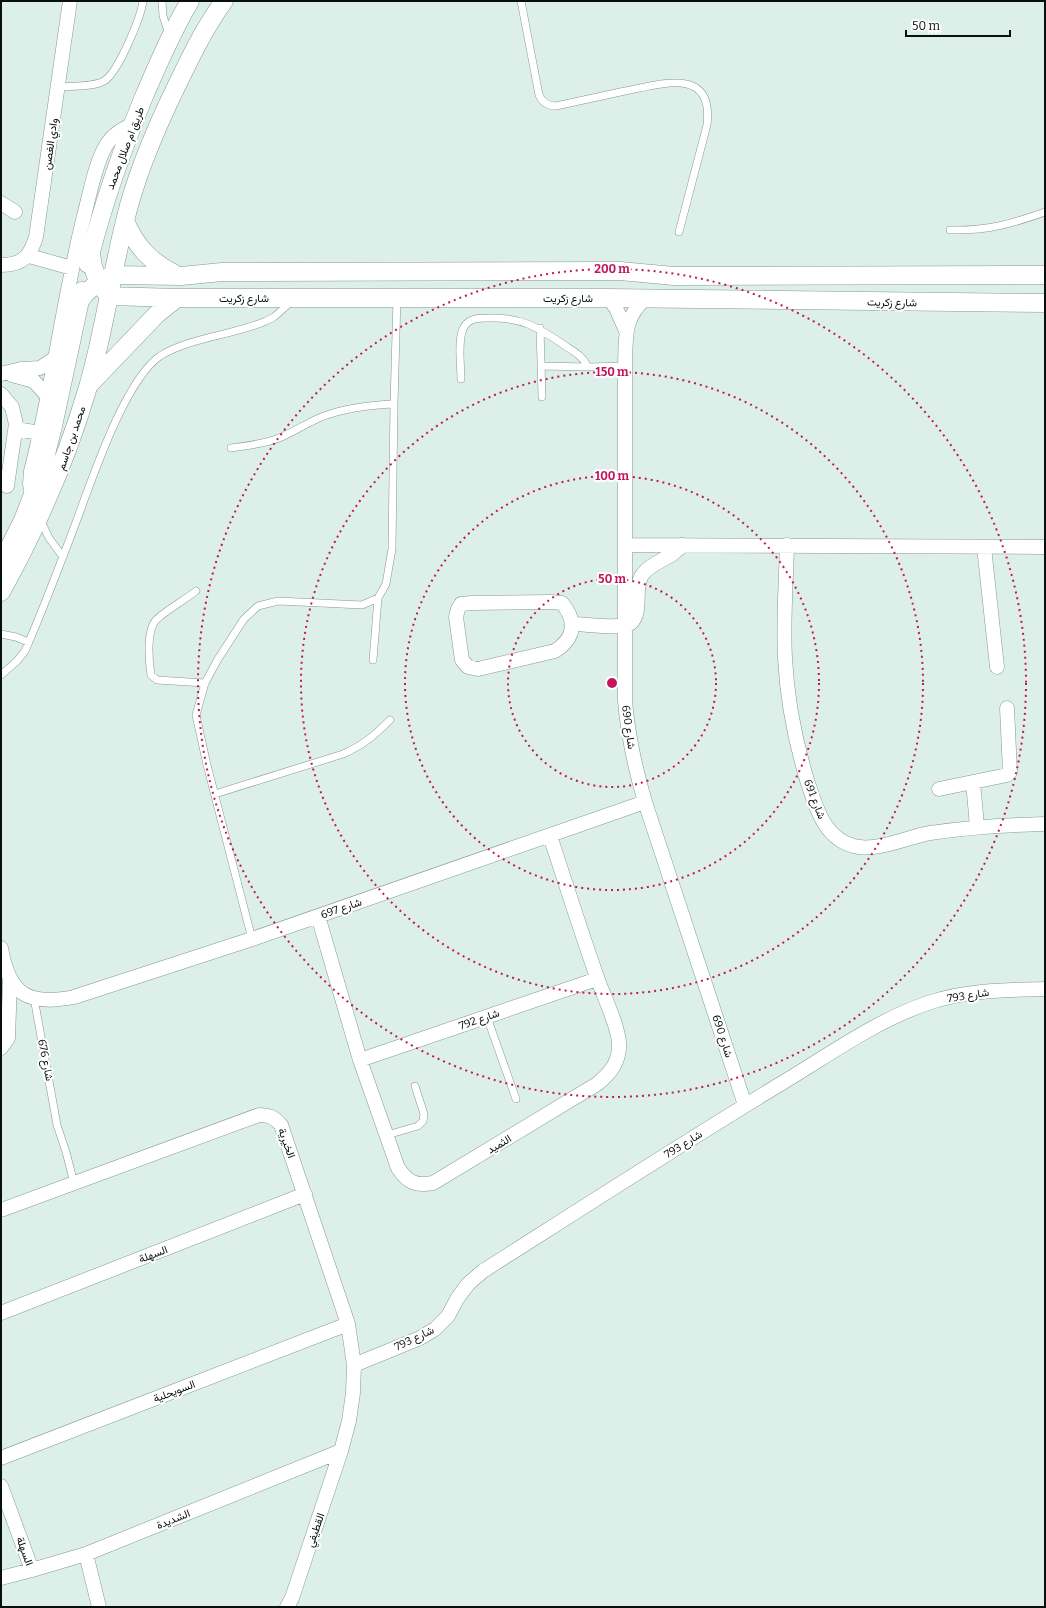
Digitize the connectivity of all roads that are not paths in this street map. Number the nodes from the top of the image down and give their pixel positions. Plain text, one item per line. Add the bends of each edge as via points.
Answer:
1 (70, 1) edge
2 (143, 1) edge
3 (162, 1) edge
4 (190, 1) edge
5 (224, 1) edge
6 (521, 1) edge
7 (170, 36) junction
8 (58, 87) junction
9 (133, 124) junction
10 (1, 203) edge
11 (15, 212) dead end
12 (1045, 212) edge
13 (125, 221) junction
14 (950, 230) dead end
15 (679, 232) dead end
16 (91, 253) junction
17 (29, 256) junction
18 (1, 265) edge
19 (72, 268) junction
20 (177, 275) junction
21 (1045, 275) edge
22 (107, 284) junction
23 (177, 298) junction
24 (295, 298) junction
25 (397, 298) junction
26 (608, 298) junction
27 (645, 299) junction
28 (79, 302) junction
29 (1045, 303) edge
30 (540, 328) junction
31 (626, 330) junction
32 (55, 358) junction
33 (541, 366) junction
34 (625, 366) junction
35 (588, 367) junction
36 (5, 374) edge
37 (461, 379) dead end
38 (88, 386) junction
39 (1, 394) edge
40 (48, 396) junction
41 (542, 397) dead end
42 (394, 404) junction
43 (16, 429) junction
44 (40, 433) junction
45 (231, 448) dead end
46 (7, 486) dead end
47 (32, 496) junction
48 (40, 517) junction
49 (625, 545) junction
50 (682, 545) junction
51 (787, 545) junction
52 (984, 547) junction
53 (1045, 548) edge
54 (7, 557) edge
55 (63, 557) junction
56 (196, 591) dead end
57 (1, 592) edge
58 (378, 598) junction
59 (572, 624) junction
60 (624, 626) junction
61 (1, 634) edge
62 (28, 642) junction
63 (373, 660) dead end
64 (997, 667) dead end
65 (1, 675) edge
66 (205, 683) junction
67 (1007, 708) dead end
68 (390, 720) dead end
69 (973, 782) junction
70 (939, 788) dead end
71 (215, 794) junction
72 (645, 802) junction
73 (1045, 824) edge
74 (976, 826) junction
75 (550, 836) junction
76 (318, 916) junction
77 (252, 939) junction
78 (1, 948) edge
79 (597, 979) junction
80 (10, 980) junction
81 (1045, 989) edge
82 (34, 998) junction
83 (487, 1017) junction
84 (1, 1048) edge
85 (360, 1060) junction
86 (415, 1086) dead end
87 (516, 1099) dead end
88 (745, 1105) junction
89 (386, 1135) junction
90 (74, 1183) junction
91 (305, 1194) junction
92 (1, 1210) edge
93 (1, 1313) edge
94 (348, 1324) junction
95 (354, 1365) junction
96 (341, 1451) junction
97 (1, 1458) edge
98 (1, 1486) edge
99 (86, 1554) junction
100 (32, 1570) junction
101 (1, 1578) edge
102 (100, 1607) edge
103 (287, 1607) edge

1 - 8 street, وادي الغصن
2 - 8 lane via 136,26 109,78 98,84
3 - 7 lane via 163,16
4 - 7 street, طريق ام صلال محمد
5 - 13 street, طريق ام صلال محمد via 200,39 160,122 144,159
6 - 15 lane via 539,95 547,104 556,106 666,82 687,84 703,94 708,103 708,125
7 - 9 street, طريق ام صلال محمد
8 - 17 street, وادي الغصن via 36,237
9 - 16 street, طريق ام صلال محمد via 104,203
9 - 19 street via 113,137 103,152
10 - 11 street
12 - 14 lane via 988,229
13 - 20 street via 135,242 148,257
13 - 22 street, طريق ام صلال محمد
16 - 22 street via 92,267
16 - 28 street, طريق ام صلال محمد
17 - 18 street via 14,264
17 - 19 street
19 - 32 street
20 - 21 street via 222,272 628,271 674,276
20 - 22 street
22 - 23 street, شارع زكريت
22 - 28 street via 84,294
22 - 38 street, محمد بن جاسم
23 - 24 street, شارع زكريت
23 - 38 street via 160,310
24 - 25 street, شارع زكريت
24 - 55 lane via 266,321 175,349 159,357 146,370 125,404 99,459
25 - 26 street, شارع زكريت
25 - 42 lane
26 - 27 street, شارع زكريت
26 - 31 street, شارع 690 via 616,308
27 - 29 street, شارع زكريت
27 - 31 street, شارع 690 via 632,313
28 - 47 street, محمد بن جاسم via 47,453
30 - 33 lane
30 - 35 lane via 584,359
30 - 37 lane via 501,318 479,318 469,322 461,333
31 - 34 street, شارع 690
32 - 36 street via 40,368 16,370
32 - 40 street
33 - 35 lane
33 - 41 lane
34 - 35 lane
34 - 49 street, شارع 690
36 - 40 street via 34,381
38 - 48 street, محمد بن جاسم via 53,488
39 - 43 street via 12,407
40 - 44 street
42 - 45 lane via 341,411 324,416 274,440
42 - 58 lane via 392,549 386,584
43 - 44 street
43 - 46 street
44 - 47 street via 30,477
47 - 54 street, محمد بن جاسم
48 - 54 street, محمد بن جاسم
48 - 55 lane via 49,538
49 - 50 street
49 - 60 street, شارع 690
50 - 51 street
50 - 60 street via 676,553 654,564 642,575 638,586 636,618
51 - 52 street
51 - 74 street, شارع 691 via 785,651 791,711 802,763 819,814 828,830 847,843 869,848 927,834
52 - 53 street
52 - 64 street
54 - 57 street, محمد بن جاسم
55 - 62 lane
56 - 66 lane via 155,621 148,641 149,664 151,675 158,680
58 - 63 lane
58 - 66 lane via 362,605 278,601 258,606 244,619
59 - 59 street via 569,612 562,604 551,602 472,602 461,604 456,617 462,660 468,667 478,669 555,651 565,645
59 - 60 street
60 - 72 street, شارع 690 via 628,730
61 - 62 lane
62 - 65 lane via 17,661
66 - 71 lane via 196,714
67 - 69 street via 1010,772
68 - 71 lane via 360,747
69 - 70 street
69 - 74 street
71 - 77 lane
72 - 75 street, شارع 697
72 - 88 street, شارع 690
73 - 74 street, شارع 691
75 - 76 street, شارع 697
75 - 79 street, الثميد
76 - 77 street, شارع 697
76 - 85 street, الثميد
77 - 82 street, شارع 697 via 74,997 47,1000
78 - 80 street
79 - 83 street, شارع 792
79 - 89 street, الثميد via 619,1042 614,1066 597,1084 433,1183 412,1183 404,1177
80 - 82 street via 25,995
80 - 84 street via 8,1038
81 - 88 street, شارع 793 via 964,994 930,1002 904,1012
82 - 90 lane, شارع 676 via 57,1125
83 - 85 street, شارع 792
83 - 87 lane
85 - 89 street, الثميد
86 - 89 lane via 424,1114 423,1121 418,1126
88 - 95 street, شارع 793 via 483,1271 468,1284 448,1316 434,1329 420,1338
90 - 91 street, الخيرية via 259,1115 267,1115 281,1124
90 - 92 street, الخيرية
91 - 93 street, السهلة
91 - 94 street, الخيرية
94 - 95 street, الخيرية
94 - 97 street, السويحلية
95 - 96 street, الخيرية via 349,1422
96 - 99 street, الشديدة
96 - 103 street, القطيفي
98 - 100 street, السهلة
99 - 100 street, الشديدة
99 - 102 street
100 - 101 street, الشديدة

